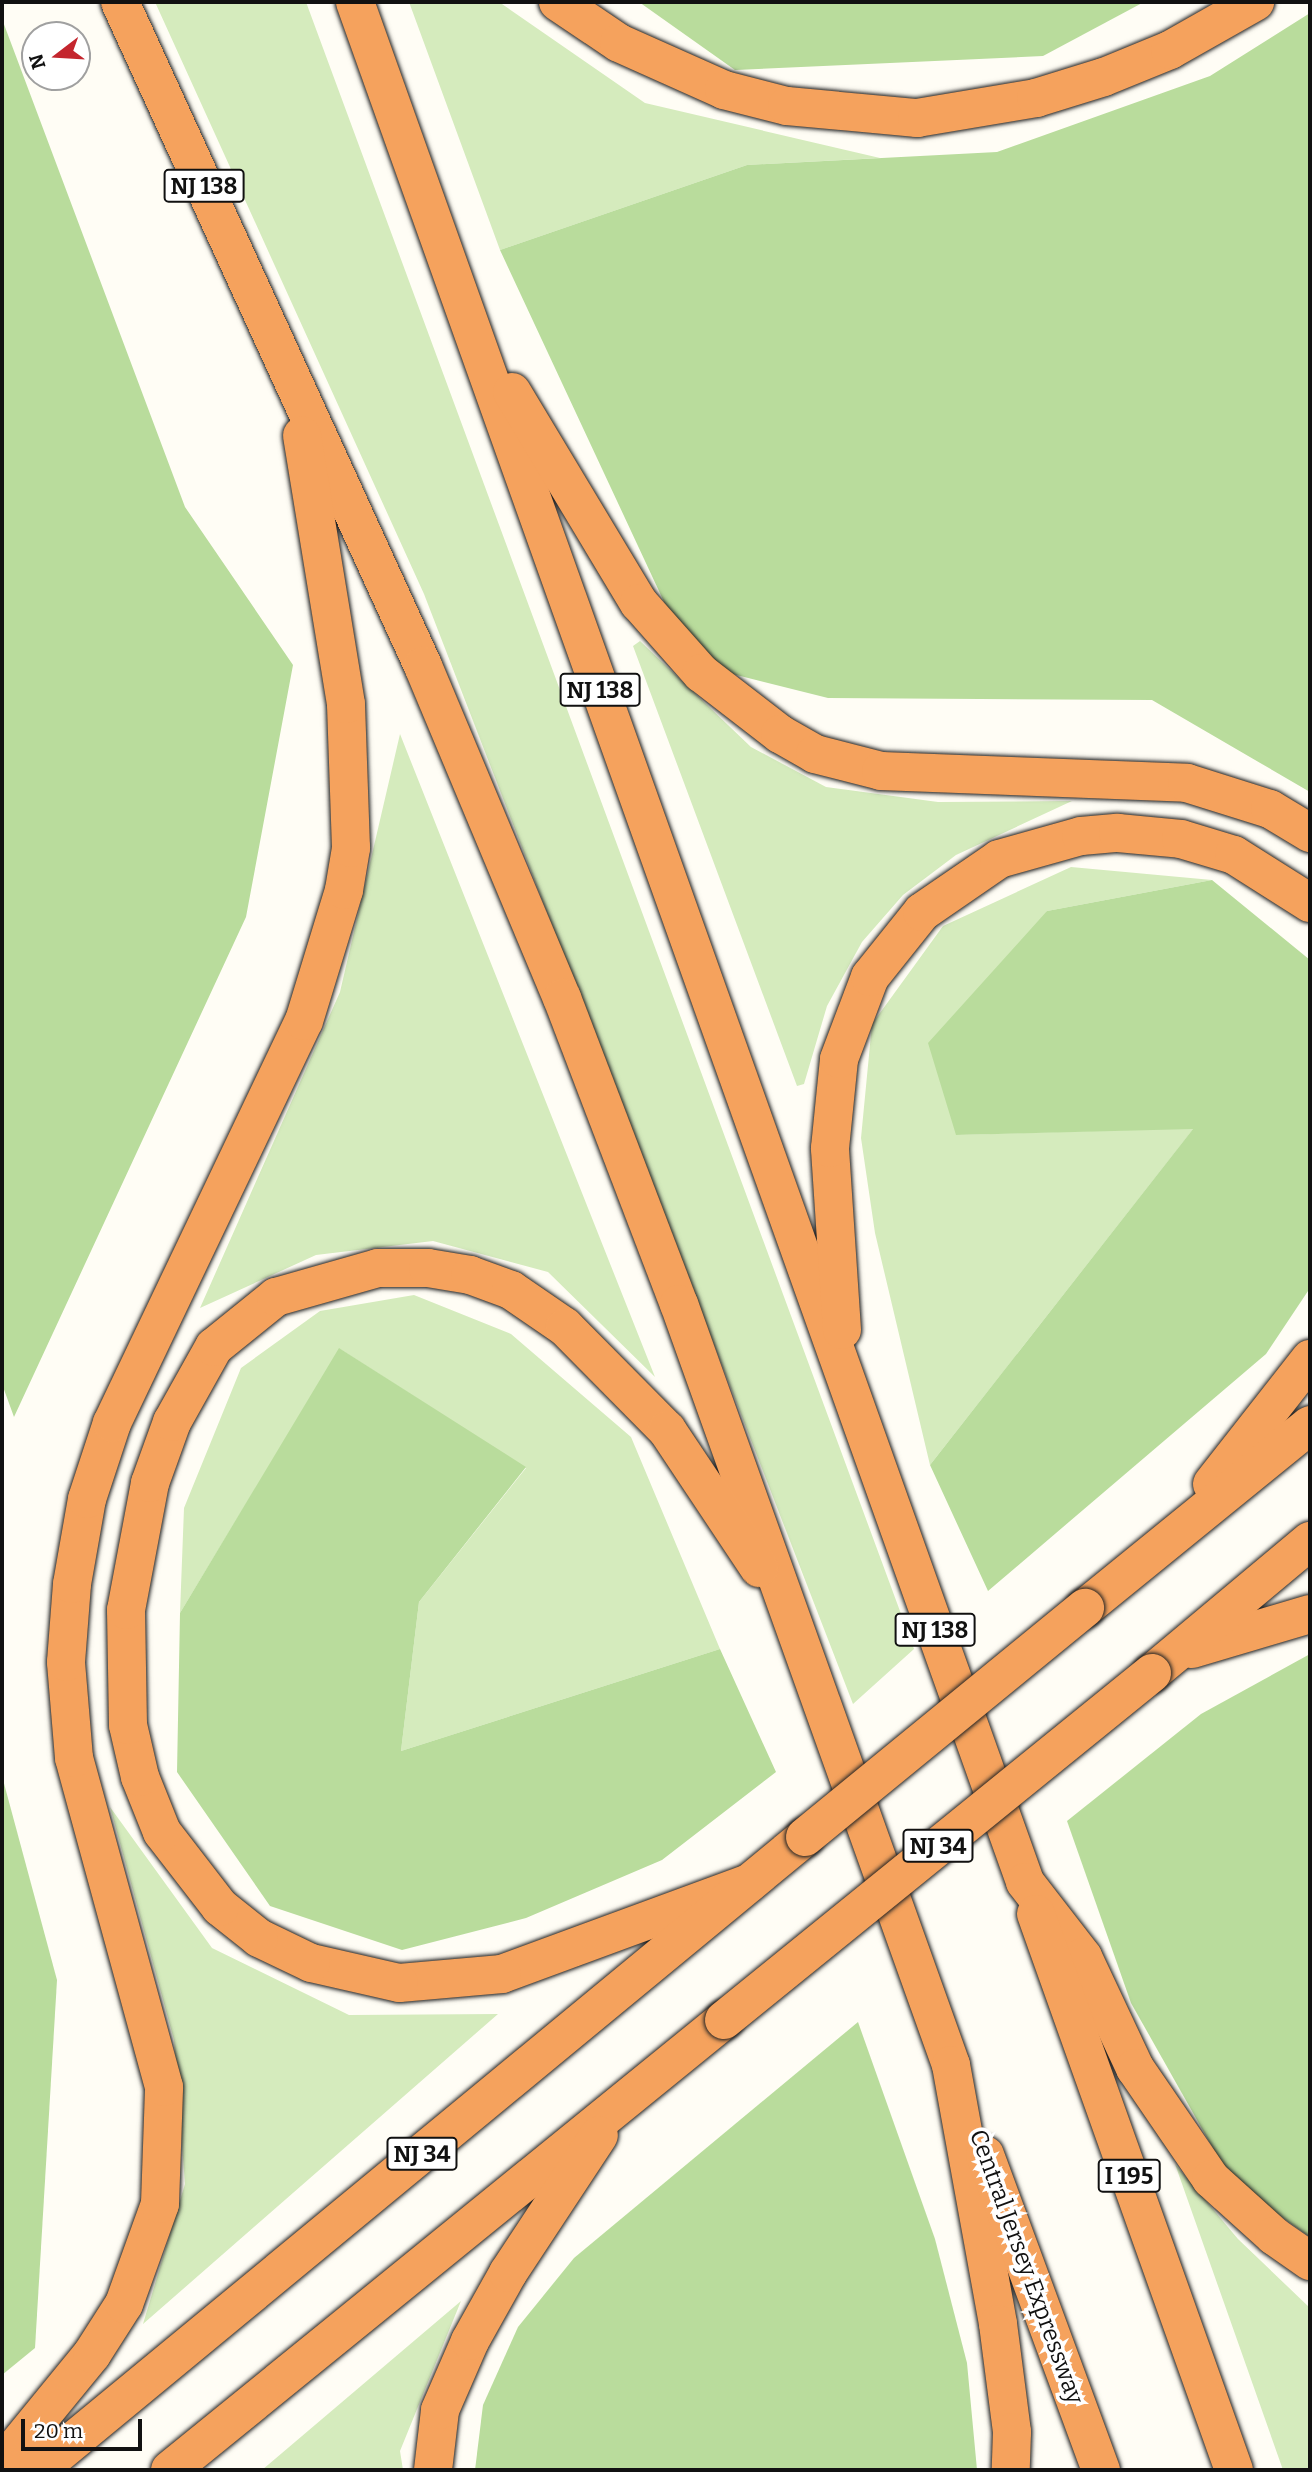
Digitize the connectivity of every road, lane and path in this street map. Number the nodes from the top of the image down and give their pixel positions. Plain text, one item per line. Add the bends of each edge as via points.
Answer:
1 (120, 2) edge
2 (355, 2) edge
3 (558, 2) edge
4 (1255, 2) edge
5 (468, 320) junction
6 (288, 369) junction
7 (1310, 832) edge
8 (1310, 902) edge
9 (1310, 1359) edge
10 (846, 1378) junction
11 (1310, 1424) edge
12 (1168, 1540) junction
13 (1310, 1541) edge
14 (1310, 1614) edge
15 (792, 1618) junction
16 (1165, 1663) junction
17 (1025, 1882) junction
18 (749, 1883) junction
19 (951, 2065) junction
20 (618, 2107) junction
21 (1310, 2261) edge
22 (2, 2464) edge
23 (38, 2470) edge
24 (170, 2470) edge
25 (433, 2470) edge
26 (1011, 2470) edge
27 (1101, 2470) edge
28 (1234, 2470) edge

1 - 6 highway, NJ 138
2 - 5 highway, NJ 138
3 - 4 highway via 619,43 724,90 852,116 917,118 1036,98 1104,77 1170,50
5 - 7 highway via 639,603 701,673 780,734 816,754 881,771 1187,783 1270,809
5 - 10 highway, NJ 138
6 - 15 highway, NJ 138 via 423,666 562,998
6 - 22 highway via 323,535 346,704 351,848 329,951 304,1021 136,1370 87,1499 72,1584 68,1716 92,1835 155,2039 164,2087 165,2164 151,2237 124,2304 92,2354
8 - 10 highway via 1234,855 1181,839 1118,833 1082,836 999,859 944,893 907,926 860,998 838,1072 830,1148
9 - 12 highway
10 - 17 highway, NJ 138
11 - 12 highway, NJ 34
12 - 18 highway, NJ 34, bridge
13 - 16 highway, NJ 34
14 - 16 highway
15 - 18 highway via 667,1430 605,1362 511,1290 428,1268 350,1272 276,1297 239,1321 198,1371 172,1422 135,1539 125,1671 140,1777 162,1832 200,1885 260,1938 350,1976 398,1983 448,1982 557,1958
15 - 19 highway, NJ 138
16 - 20 highway, NJ 34, bridge
17 - 21 highway via 1083,1957 1135,2068 1212,2179
17 - 28 highway, I 195
18 - 23 highway, NJ 34
19 - 26 highway via 998,2324 1012,2432
19 - 27 highway, Central Jersey Expressway
20 - 24 highway, NJ 34
20 - 25 highway via 508,2273 470,2341 440,2410

